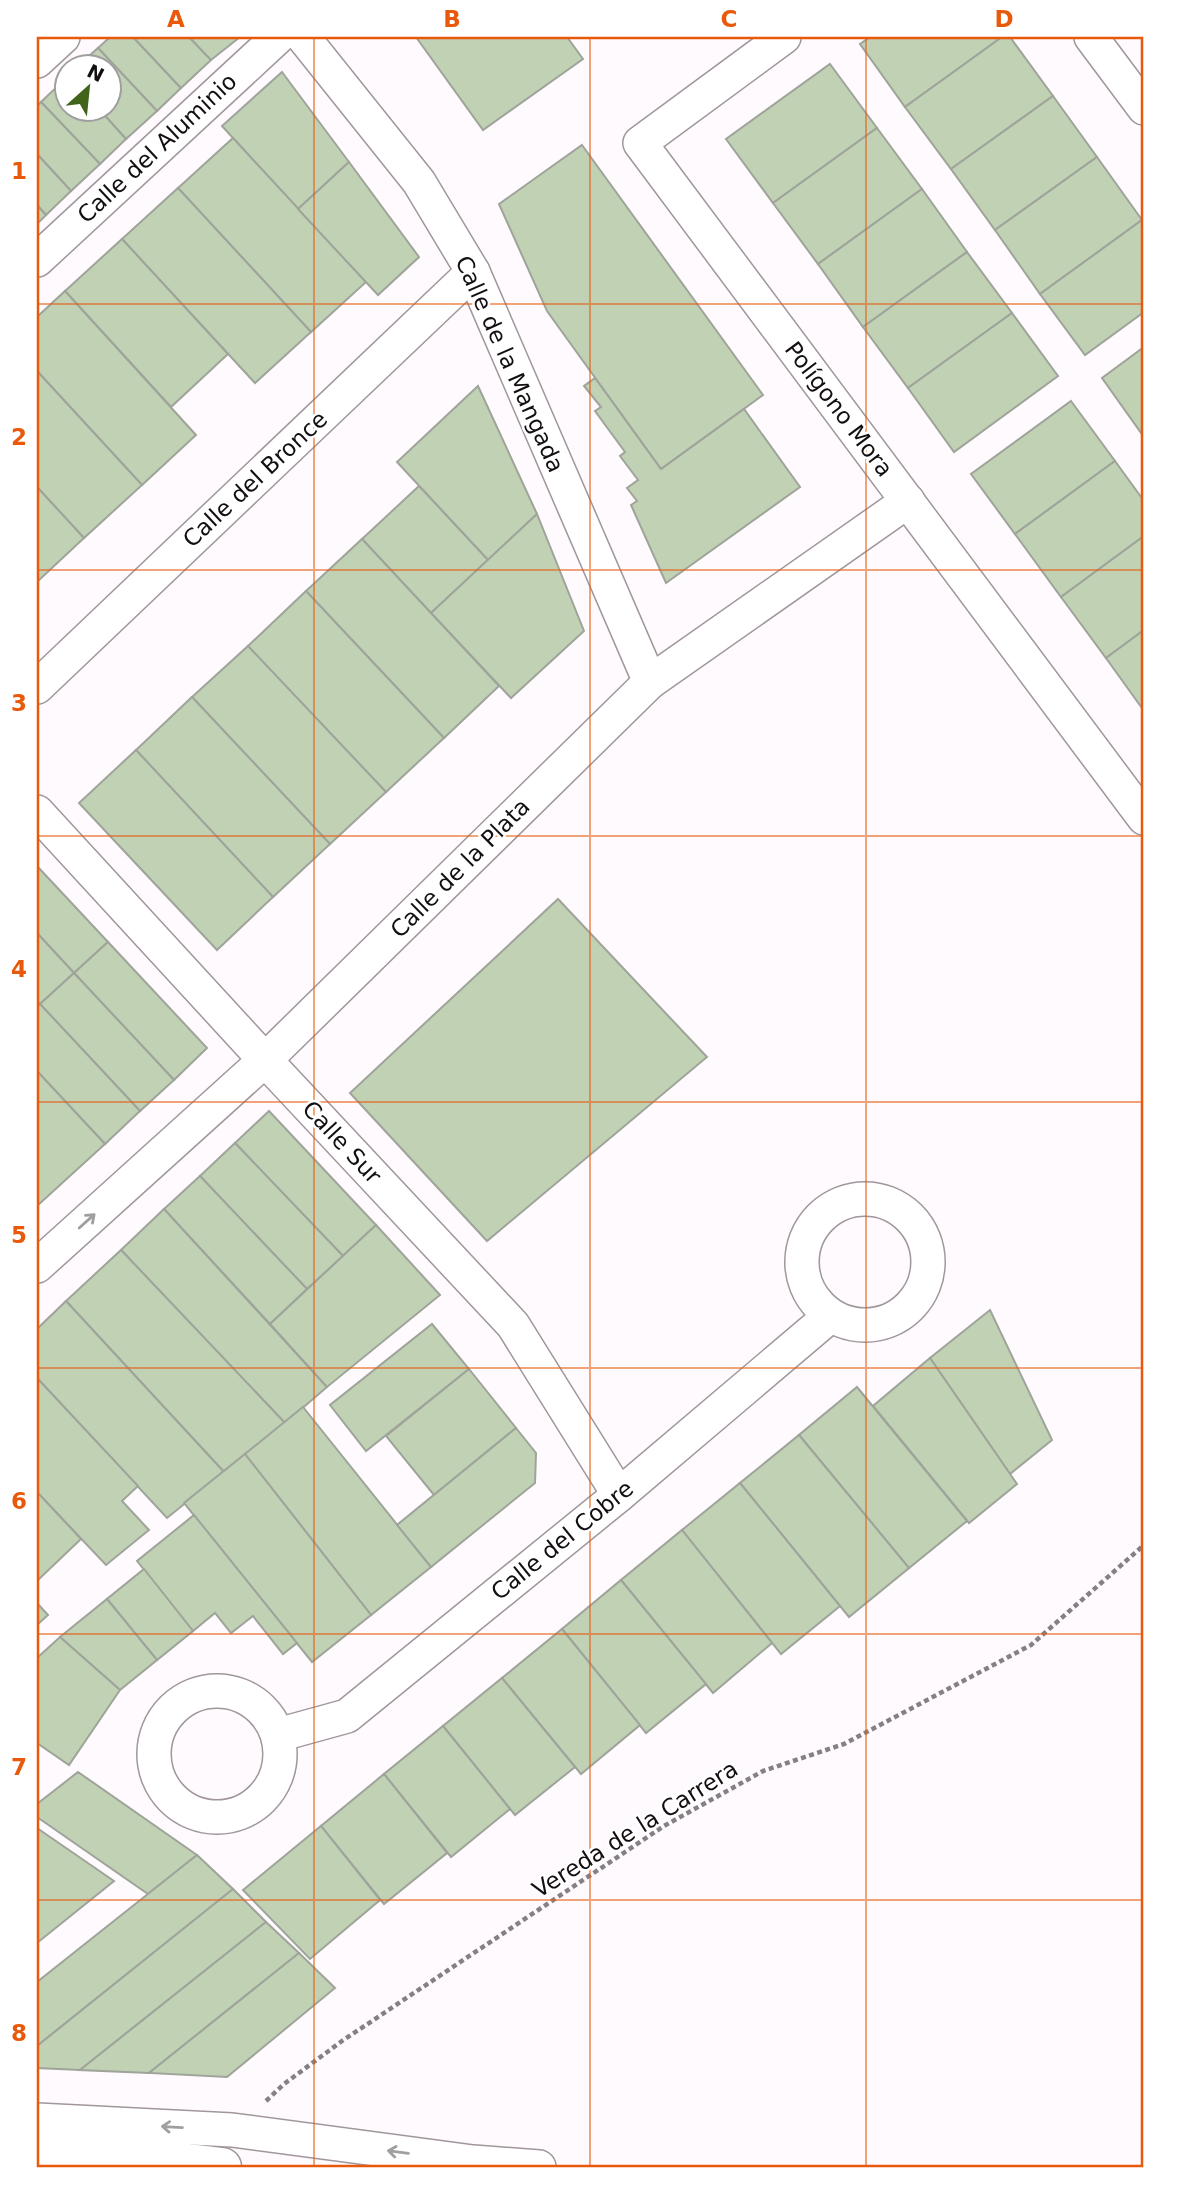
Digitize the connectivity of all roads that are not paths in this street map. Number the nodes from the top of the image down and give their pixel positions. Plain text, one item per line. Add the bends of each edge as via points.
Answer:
1 (63, 37) edge
2 (278, 37) edge
3 (303, 37) edge
4 (784, 37) edge
5 (1091, 37) edge
6 (37, 61) edge
7 (1144, 108) edge
8 (37, 260) edge
9 (473, 272) junction
10 (908, 501) junction
11 (650, 682) junction
12 (37, 687) edge
13 (37, 812) edge
14 (1144, 818) edge
15 (265, 1060) junction
16 (37, 1266) edge
17 (830, 1316) dead end
18 (619, 1494) junction
19 (278, 1735) dead end
20 (37, 2120) edge
21 (37, 2153) edge
22 (222, 2167) edge
23 (539, 2167) edge

1 - 6 street
2 - 8 street, Calle del Aluminio
3 - 9 street, Calle de la Mangada via 419,182
4 - 10 street, Polígono Mora via 640,143
5 - 7 street
9 - 11 street, Calle de la Mangada
9 - 12 street, Calle del Bronce
10 - 11 street, Calle de la Plata
10 - 14 street, Polígono Mora
11 - 15 street, Calle de la Plata
13 - 15 street, Calle Sur
16 -> 15 street, Calle de la Plata
15 - 18 street, Calle Sur via 513,1325
17 - 18 street, Calle del Cobre
18 - 19 street, Calle del Cobre via 347,1716
23 -> 20 street via 232,2130
21 - 22 main road

